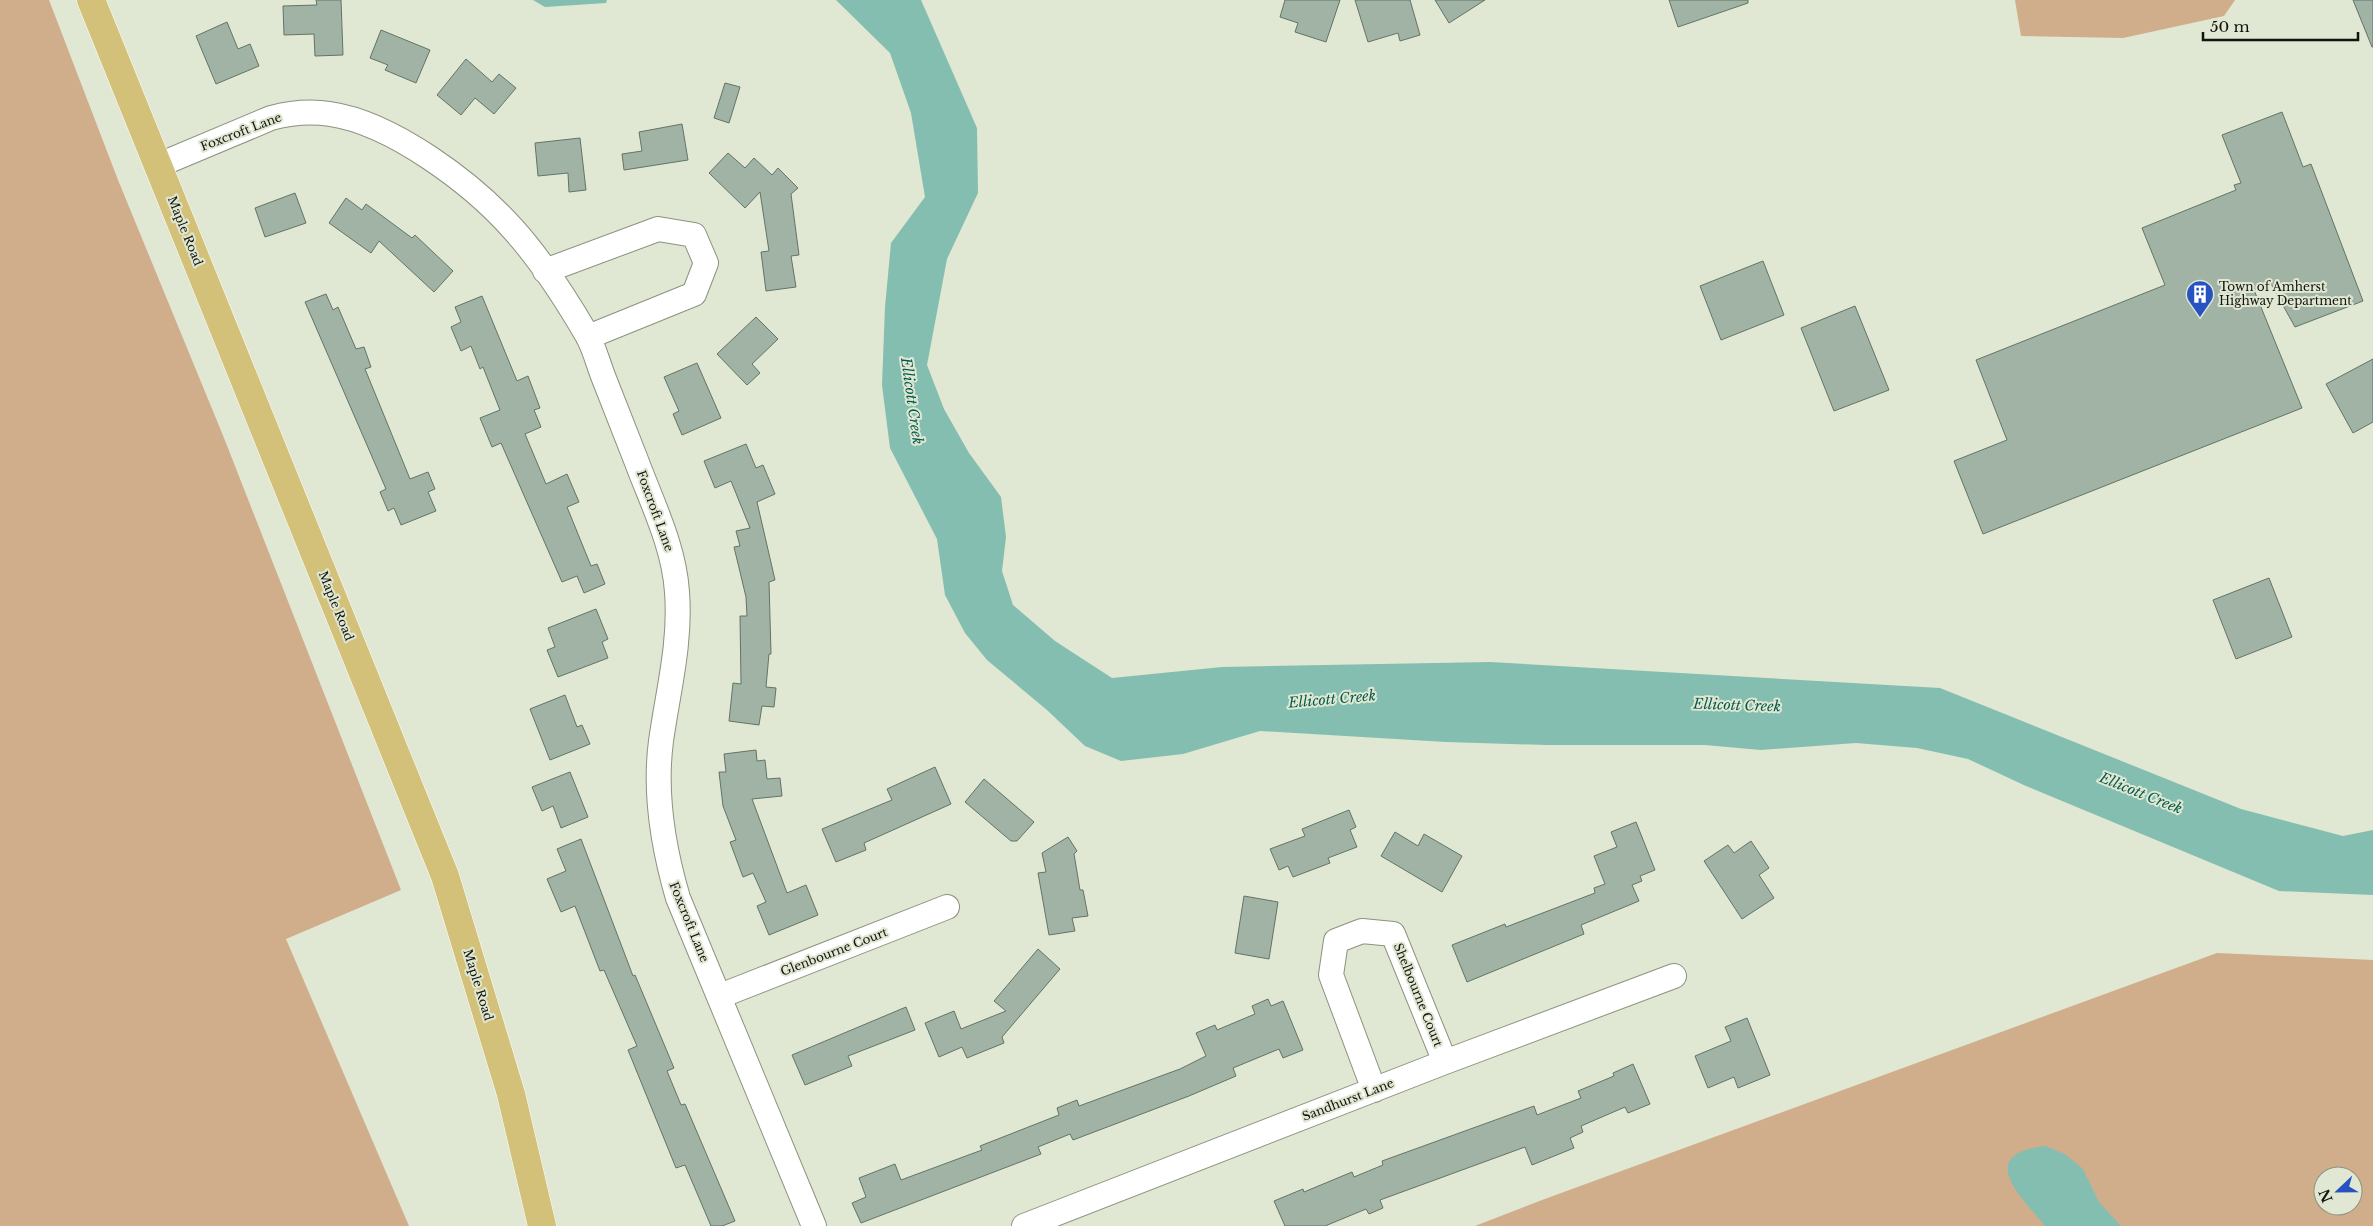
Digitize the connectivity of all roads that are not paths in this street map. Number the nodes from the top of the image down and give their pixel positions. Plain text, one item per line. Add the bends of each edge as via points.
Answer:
1 (91, 0) edge
2 (159, 165) junction
3 (545, 271) junction
4 (588, 337) junction
5 (947, 907) dead end
6 (1674, 976) dead end
7 (720, 996) junction
8 (1445, 1062) junction
9 (1374, 1090) junction
10 (542, 1226) edge
11 (814, 1226) edge
12 (1024, 1226) edge

1 - 2 main road, Maple Road
2 - 3 street, Foxcroft Lane via 271,118 305,112 331,114 392,136 458,177 514,230
2 - 10 main road, Maple Road via 445,876 512,1094
3 - 4 street, Foxcroft Lane
3 - 4 street via 658,229 694,235 706,263 694,294
4 - 7 street, Foxcroft Lane via 671,551 677,592 677,642 661,743 659,791 663,839 678,898
5 - 7 street, Glenbourne Court
6 - 8 street, Sandhurst Lane
7 - 11 street, Foxcroft Lane
8 - 9 street, Sandhurst Lane
8 - 9 street, Shelbourne Court via 1393,934 1362,930 1336,941 1331,975
9 - 12 street, Sandhurst Lane

